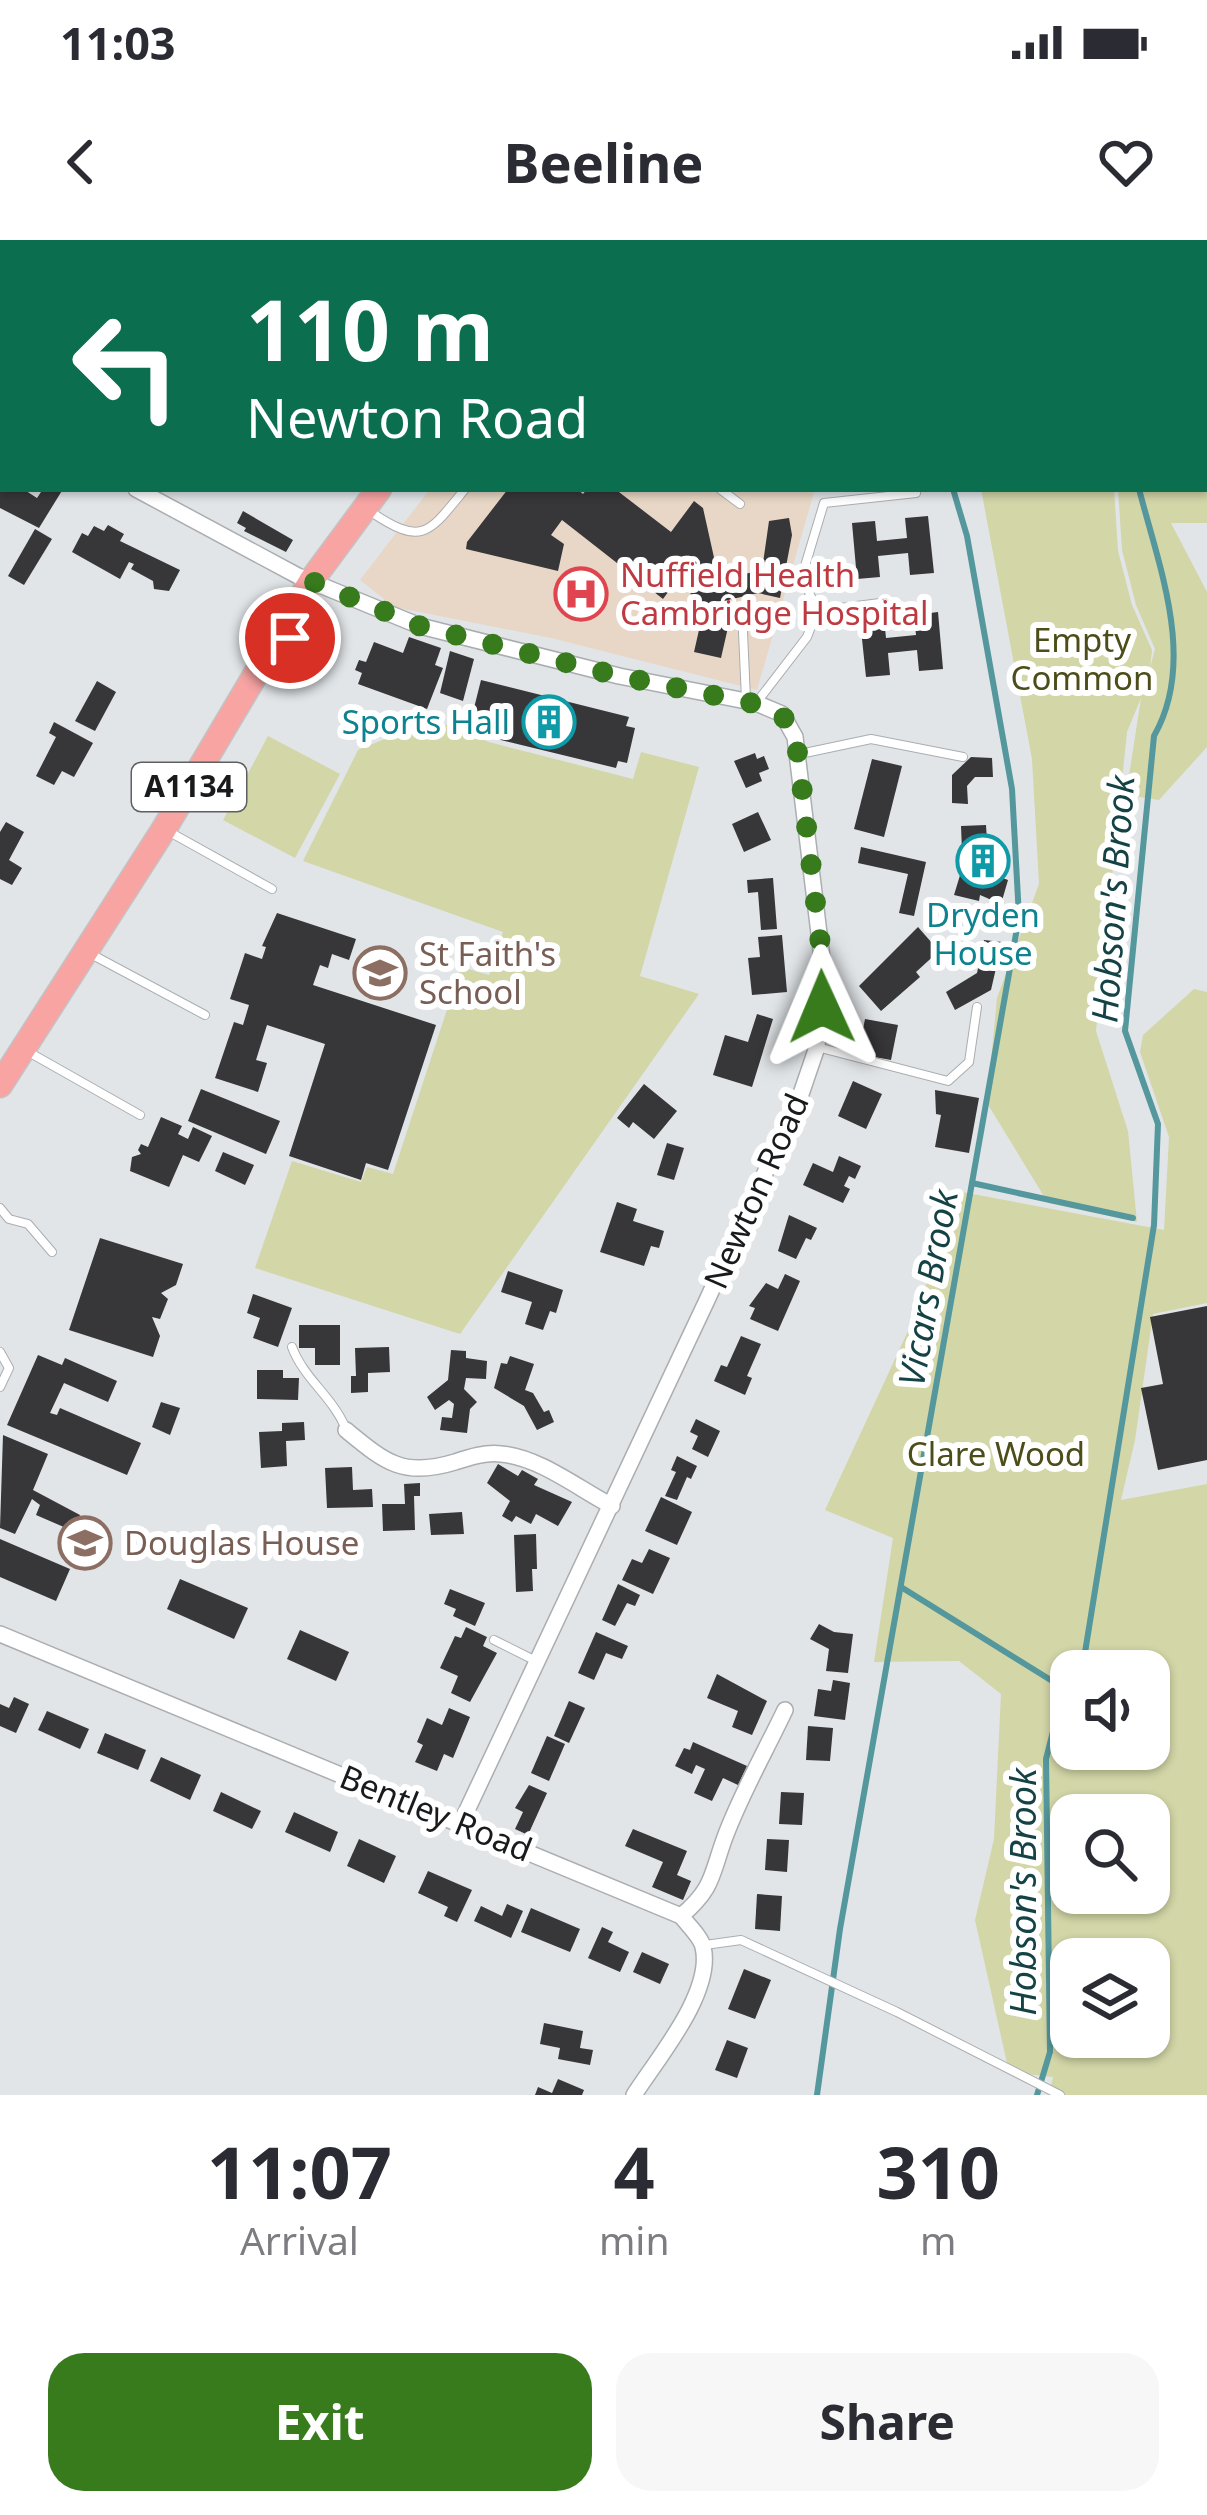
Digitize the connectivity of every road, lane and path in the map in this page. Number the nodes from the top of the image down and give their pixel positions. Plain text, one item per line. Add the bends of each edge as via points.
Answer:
1 (197, 240) edge
2 (225, 240) edge
3 (142, 492) edge
4 (463, 492) edge
5 (724, 492) edge
6 (916, 493) dead end
7 (372, 498) edge
8 (740, 504) dead end
9 (311, 581) junction
10 (880, 603) dead end
11 (742, 610) dead end
12 (817, 611) junction
13 (280, 633) junction
14 (312, 650) dead end
15 (752, 702) junction
16 (798, 754) junction
17 (963, 757) dead end
18 (164, 829) junction
19 (272, 889) dead end
20 (87, 952) junction
21 (977, 1007) dead end
22 (205, 1015) dead end
23 (817, 1047) junction
24 (24, 1049) junction
25 (0, 1084) edge
26 (140, 1115) dead end
27 (0, 1208) edge
28 (52, 1252) dead end
29 (292, 1346) dead end
30 (0, 1352) edge
31 (0, 1387) edge
32 (346, 1430) joint
33 (612, 1506) junction
34 (0, 1634) edge
35 (494, 1640) dead end
36 (538, 1662) junction
37 (785, 1710) dead end
38 (461, 1823) junction
39 (681, 1916) junction
40 (704, 1945) junction
41 (634, 2095) edge
42 (1060, 2095) edge

1 - 2 street
3 - 9 street
4 - 7 lane via 418,534 398,530
5 - 8 lane
6 - 12 lane via 824,503 802,576
7 - 9 main road, A1134
9 - 13 main road, A1134
9 - 15 street via 420,626
10 - 12 lane
11 - 15 lane
12 - 15 lane via 807,637
13 - 14 lane
13 - 18 main road, A1134
15 - 16 street, Newton Road via 790,723
16 - 17 lane via 871,739
16 - 23 street, Newton Road via 823,966
18 - 19 lane
18 - 20 main road, A1134
20 - 22 lane
20 - 24 main road, A1134
21 - 23 lane via 969,1062 948,1081
23 - 33 street, Newton Road
24 - 25 main road, A1134
24 - 26 lane
27 - 28 lane
29 - 32 lane
30 - 31 lane via 9,1366
32 - 33 street via 405,1468 516,1456
33 - 36 street, Newton Road
34 - 38 street, Bentley Road
35 - 36 lane
36 - 38 street, Newton Road
37 - 39 street via 705,1896
38 - 39 street, Bentley Road
39 - 40 street, Bentley Road
40 - 41 street via 697,1997
40 - 42 lane via 741,1940

